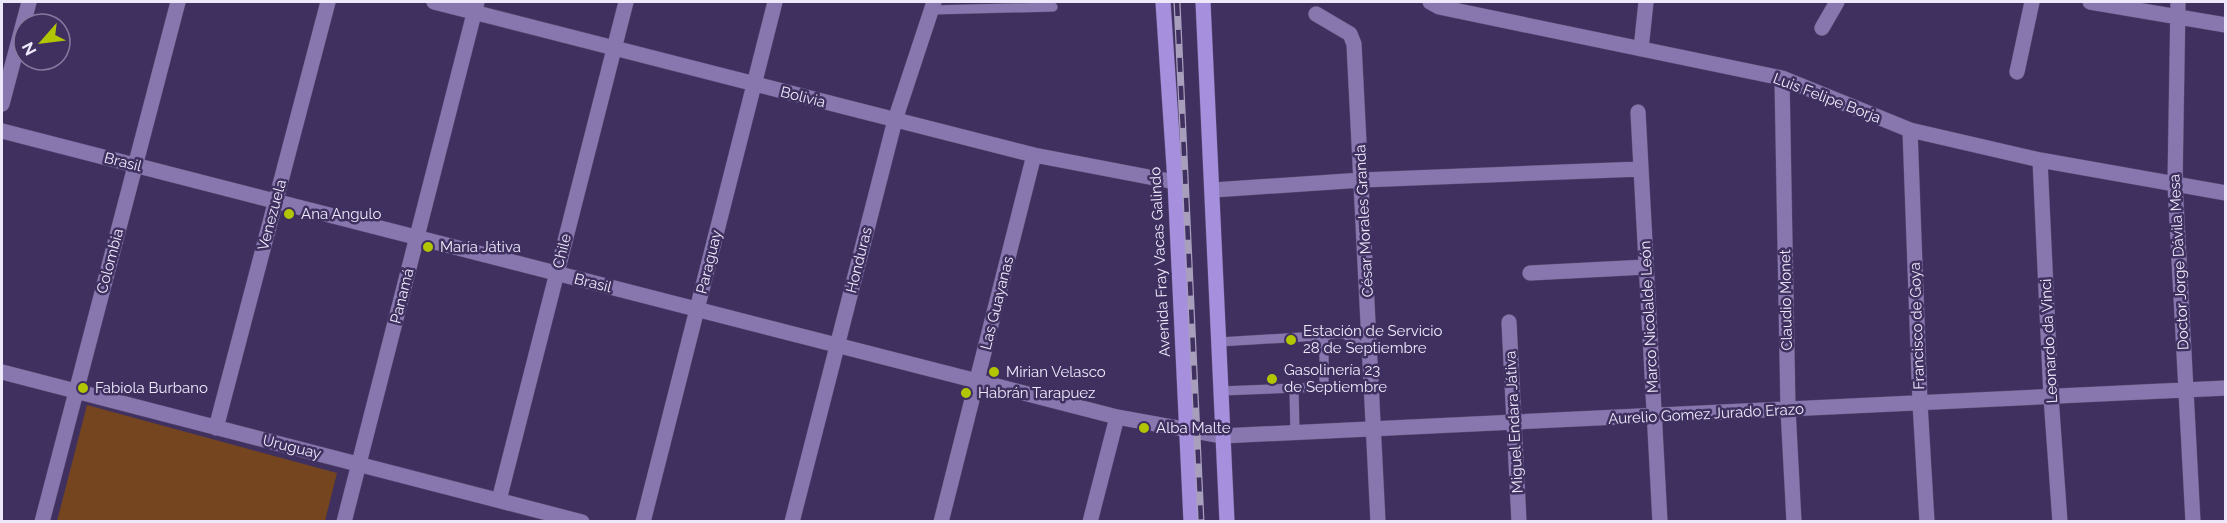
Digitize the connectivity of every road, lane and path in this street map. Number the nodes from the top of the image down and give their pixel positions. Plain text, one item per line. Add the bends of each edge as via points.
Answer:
1 (29, 2) edge
2 (178, 2) edge
3 (328, 2) edge
4 (434, 2) edge
5 (626, 2) edge
6 (774, 2) edge
7 (1164, 2) edge
8 (1203, 2) edge
9 (1430, 2) edge
10 (1646, 2) edge
11 (1837, 2) edge
12 (2032, 2) edge
13 (2090, 2) edge
14 (933, 6) edge
15 (476, 7) edge
16 (1053, 7) dead end
17 (2178, 9) edge
18 (1316, 14) dead end
19 (2226, 25) edge
20 (1822, 28) dead end
21 (614, 48) junction
22 (1641, 49) junction
23 (2017, 72) dead end
24 (1782, 78) junction
25 (754, 85) junction
26 (2, 104) edge
27 (1638, 112) dead end
28 (895, 120) junction
29 (1910, 130) junction
30 (2, 131) edge
31 (1034, 155) junction
32 (2040, 160) junction
33 (135, 165) junction
34 (1641, 169) junction
35 (1362, 180) junction
36 (1175, 182) junction
37 (2175, 184) junction
38 (1213, 190) junction
39 (2226, 193) edge
40 (275, 201) junction
41 (417, 238) junction
42 (1646, 267) junction
43 (1530, 273) dead end
44 (556, 274) junction
45 (697, 310) junction
46 (1509, 322) dead end
47 (1322, 338) junction
48 (1219, 342) junction
49 (837, 346) junction
50 (1370, 357) junction
51 (2, 372) edge
52 (977, 382) junction
53 (2226, 388) edge
54 (1294, 389) junction
55 (2185, 390) junction
56 (76, 391) junction
57 (1221, 391) junction
58 (2051, 397) junction
59 (1920, 403) junction
60 (1788, 409) junction
61 (1654, 416) junction
62 (1117, 417) junction
63 (1514, 423) junction
64 (216, 428) junction
65 (1186, 430) junction
66 (1374, 430) junction
67 (1295, 433) junction
68 (1222, 436) junction
69 (359, 464) junction
70 (499, 500) junction
71 (42, 522) edge
72 (344, 522) edge
73 (582, 522) edge
74 (643, 522) edge
75 (792, 522) edge
76 (941, 522) edge
77 (1090, 522) edge
78 (1191, 522) edge
79 (1227, 522) edge
80 (1378, 522) edge
81 (1519, 522) edge
82 (1660, 522) edge
83 (1794, 522) edge
84 (1928, 522) edge
85 (2060, 522) edge
86 (2193, 522) edge

1 - 26 street
2 - 33 street, Colombia
3 - 40 street, Venezuela
4 - 15 street, Bolivia
5 - 21 street, Chile
6 - 25 street, Paraguay
7 - 36 main road, Avenida Fray Vacas Galindo
8 - 38 main road
9 - 22 street, Luis Felipe Borja via 1439,8
10 - 22 street
11 - 20 street
12 - 23 street
13 - 17 street
14 - 16 lane
14 - 28 street, Honduras
15 - 21 street, Bolivia
15 - 41 street, Panamá
17 - 19 street
17 - 37 street, Doctor Jorge Dávila Mesa
18 - 35 street, César Morales Granda via 1350,34 1354,44
21 - 25 street, Bolivia
21 - 44 street, Chile
22 - 24 street, Luis Felipe Borja
24 - 29 street, Luis Felipe Borja
24 - 60 street, Claudio Monet
25 - 28 street, Bolivia
25 - 45 street, Paraguay
27 - 34 street, Marco Nicolalde León
28 - 31 street, Bolivia
28 - 49 street, Honduras
29 - 32 street, Luis Felipe Borja
29 - 59 street, Francisco de Goya
30 - 33 street, Brasil
31 - 36 street, Bolivia
31 - 52 street, Las Guayanas
32 - 37 street, Luis Felipe Borja
32 - 58 street, Leonardo da Vinci
33 - 40 street, Brasil
33 - 56 street, Colombia
34 - 35 street
34 - 42 street, Marco Nicolalde León
35 - 38 street
35 - 50 street, César Morales Granda
36 - 65 main road, Avenida Fray Vacas Galindo
37 - 39 street, Luis Felipe Borja
37 - 55 street, Doctor Jorge Dávila Mesa
38 - 48 main road
40 - 41 street, Brasil
40 - 64 street, Venezuela
41 - 44 street, Brasil
41 - 69 street, Panamá
42 - 43 street
42 - 61 street, Marco Nicolalde León
44 - 45 street, Brasil
44 - 70 street, Chile
45 - 49 street, Brasil
45 - 74 street, Paraguay
46 - 63 street, Miguel Endara Játiva
47 - 48 lane
47 - 50 lane via 1342,333
47 - 54 lane via 1322,387
48 - 57 main road
49 - 52 street, Brasil
49 - 75 street, Honduras
50 - 66 street, César Morales Granda
51 - 56 street, Uruguay
52 - 62 street, Brasil
52 - 76 street, Las Guayanas
53 - 55 street, Aurelio Gomez Jurado Erazo
54 - 57 lane
54 - 67 lane
55 - 58 street, Aurelio Gomez Jurado Erazo
55 - 86 street, Doctor Jorge Dávila Mesa
56 - 64 street, Uruguay
56 - 71 street, Colombia
57 - 68 main road
58 - 59 street, Aurelio Gomez Jurado Erazo
58 - 85 street, Leonardo da Vinci
59 - 60 street, Aurelio Gomez Jurado Erazo
59 - 84 street, Francisco de Goya
60 - 61 street, Aurelio Gomez Jurado Erazo
60 - 83 street, Claudio Monet
61 - 63 street, Aurelio Gomez Jurado Erazo
61 - 82 street, Marco Nicolalde León
62 - 65 street, Brasil
62 - 77 street
63 - 66 street, Aurelio Gomez Jurado Erazo
63 - 81 street, Miguel Endara Játiva
64 - 69 street, Uruguay
65 - 68 street, Aurelio Gomez Jurado Erazo
65 - 78 main road, Avenida Fray Vacas Galindo
66 - 67 street, Aurelio Gomez Jurado Erazo
66 - 80 street, César Morales Granda
67 - 68 street, Aurelio Gomez Jurado Erazo
68 - 79 main road
69 - 70 street, Uruguay
69 - 72 street, Panamá
70 - 73 street, Uruguay

